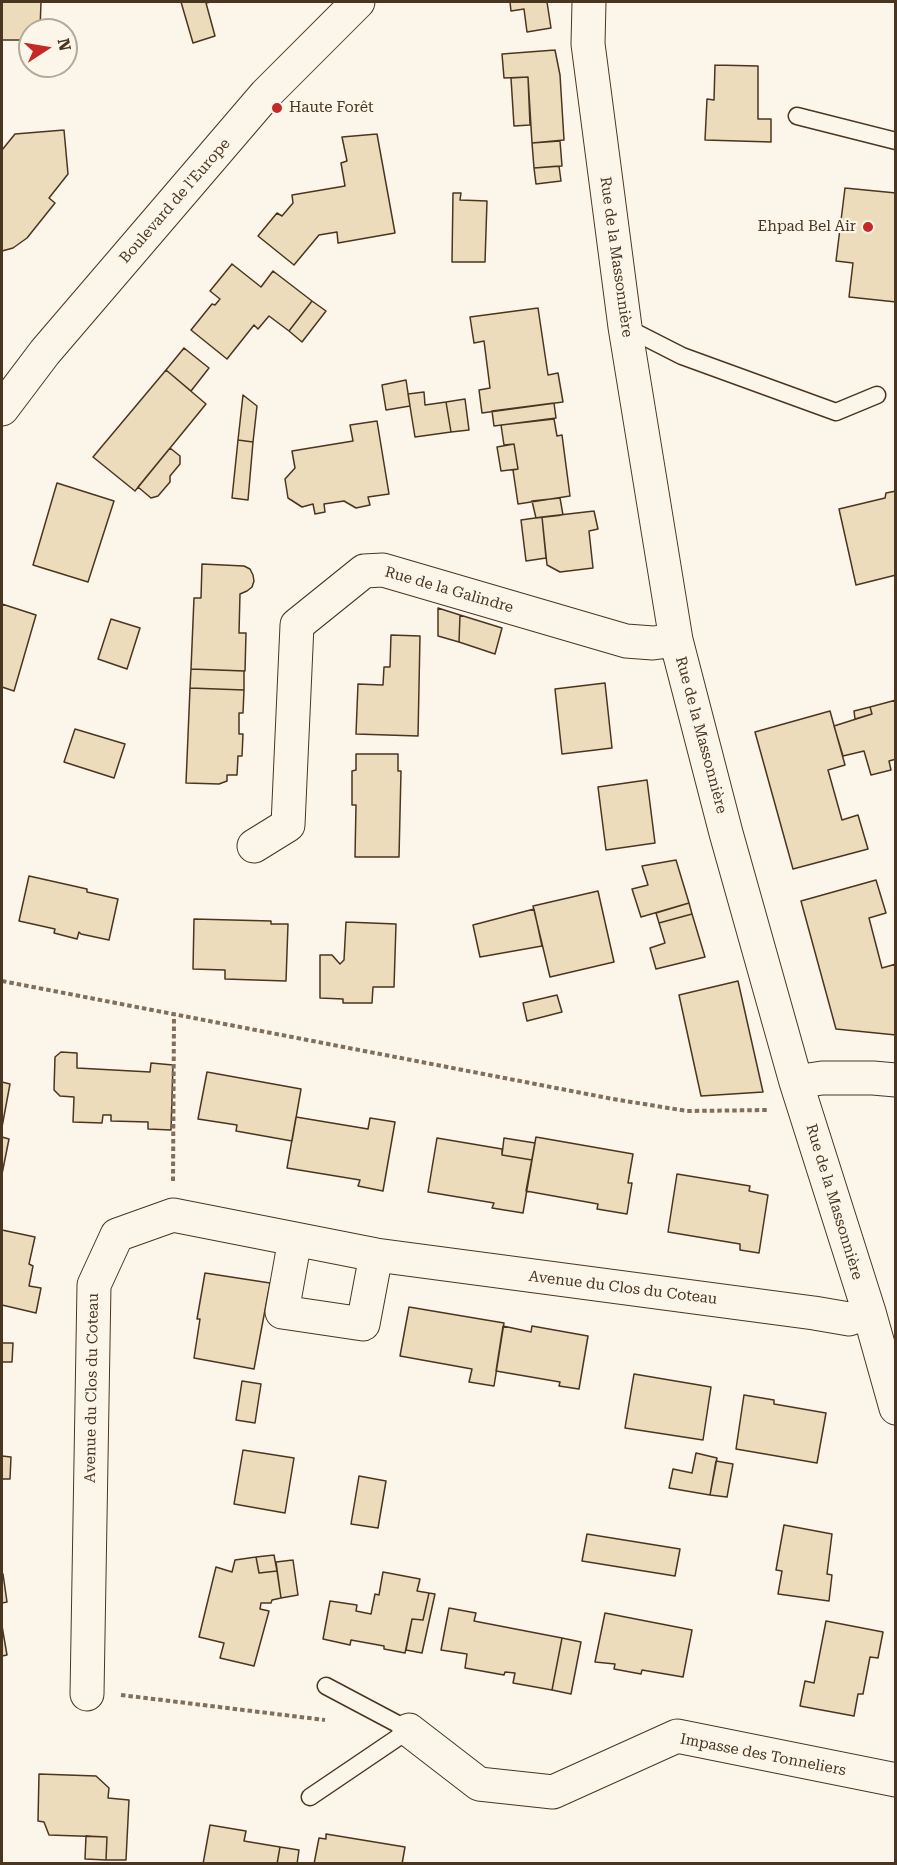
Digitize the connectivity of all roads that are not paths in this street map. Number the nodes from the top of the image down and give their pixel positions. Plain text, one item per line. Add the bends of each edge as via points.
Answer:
1 (358, 2) edge
2 (574, 2) edge
3 (589, 2) edge
4 (588, 44) junction
5 (797, 116) dead end
6 (896, 141) edge
7 (625, 327) junction
8 (878, 394) dead end
9 (2, 409) edge
10 (676, 640) junction
11 (254, 846) dead end
12 (896, 1080) edge
13 (801, 1095) junction
14 (295, 1239) junction
15 (376, 1256) junction
16 (868, 1312) junction
17 (896, 1408) edge
18 (326, 1686) dead end
19 (87, 1694) road end
20 (409, 1730) junction
21 (896, 1780) edge
22 (310, 1797) dead end

1 - 9 street, Boulevard de l'Europe via 266,94 45,352
2 - 4 street, Rue de la Massonnière
3 - 4 street, Rue de la Massonnière
4 - 7 street, Rue de la Massonnière
5 - 6 lane
7 - 8 lane via 681,356 836,412
7 - 10 street, Rue de la Massonnière
10 - 11 street, Rue de la Galindre via 653,644 626,641 382,570 364,572 297,625 288,825
10 - 13 street, Rue de la Massonnière
12 - 13 street via 822,1078
13 - 16 street, Rue de la Massonnière
14 - 15 street, Avenue du Clos du Coteau
14 - 15 street via 282,1312 363,1324
14 - 19 street, Avenue du Clos du Coteau via 173,1215 117,1235 94,1285
15 - 16 street, Avenue du Clos du Coteau via 849,1319
16 - 17 street, Rue de la Massonnière
18 - 20 lane, Impasse des Tonneliers
20 - 21 street, Impasse des Tonneliers via 479,1784 553,1792 677,1736
20 - 22 lane

